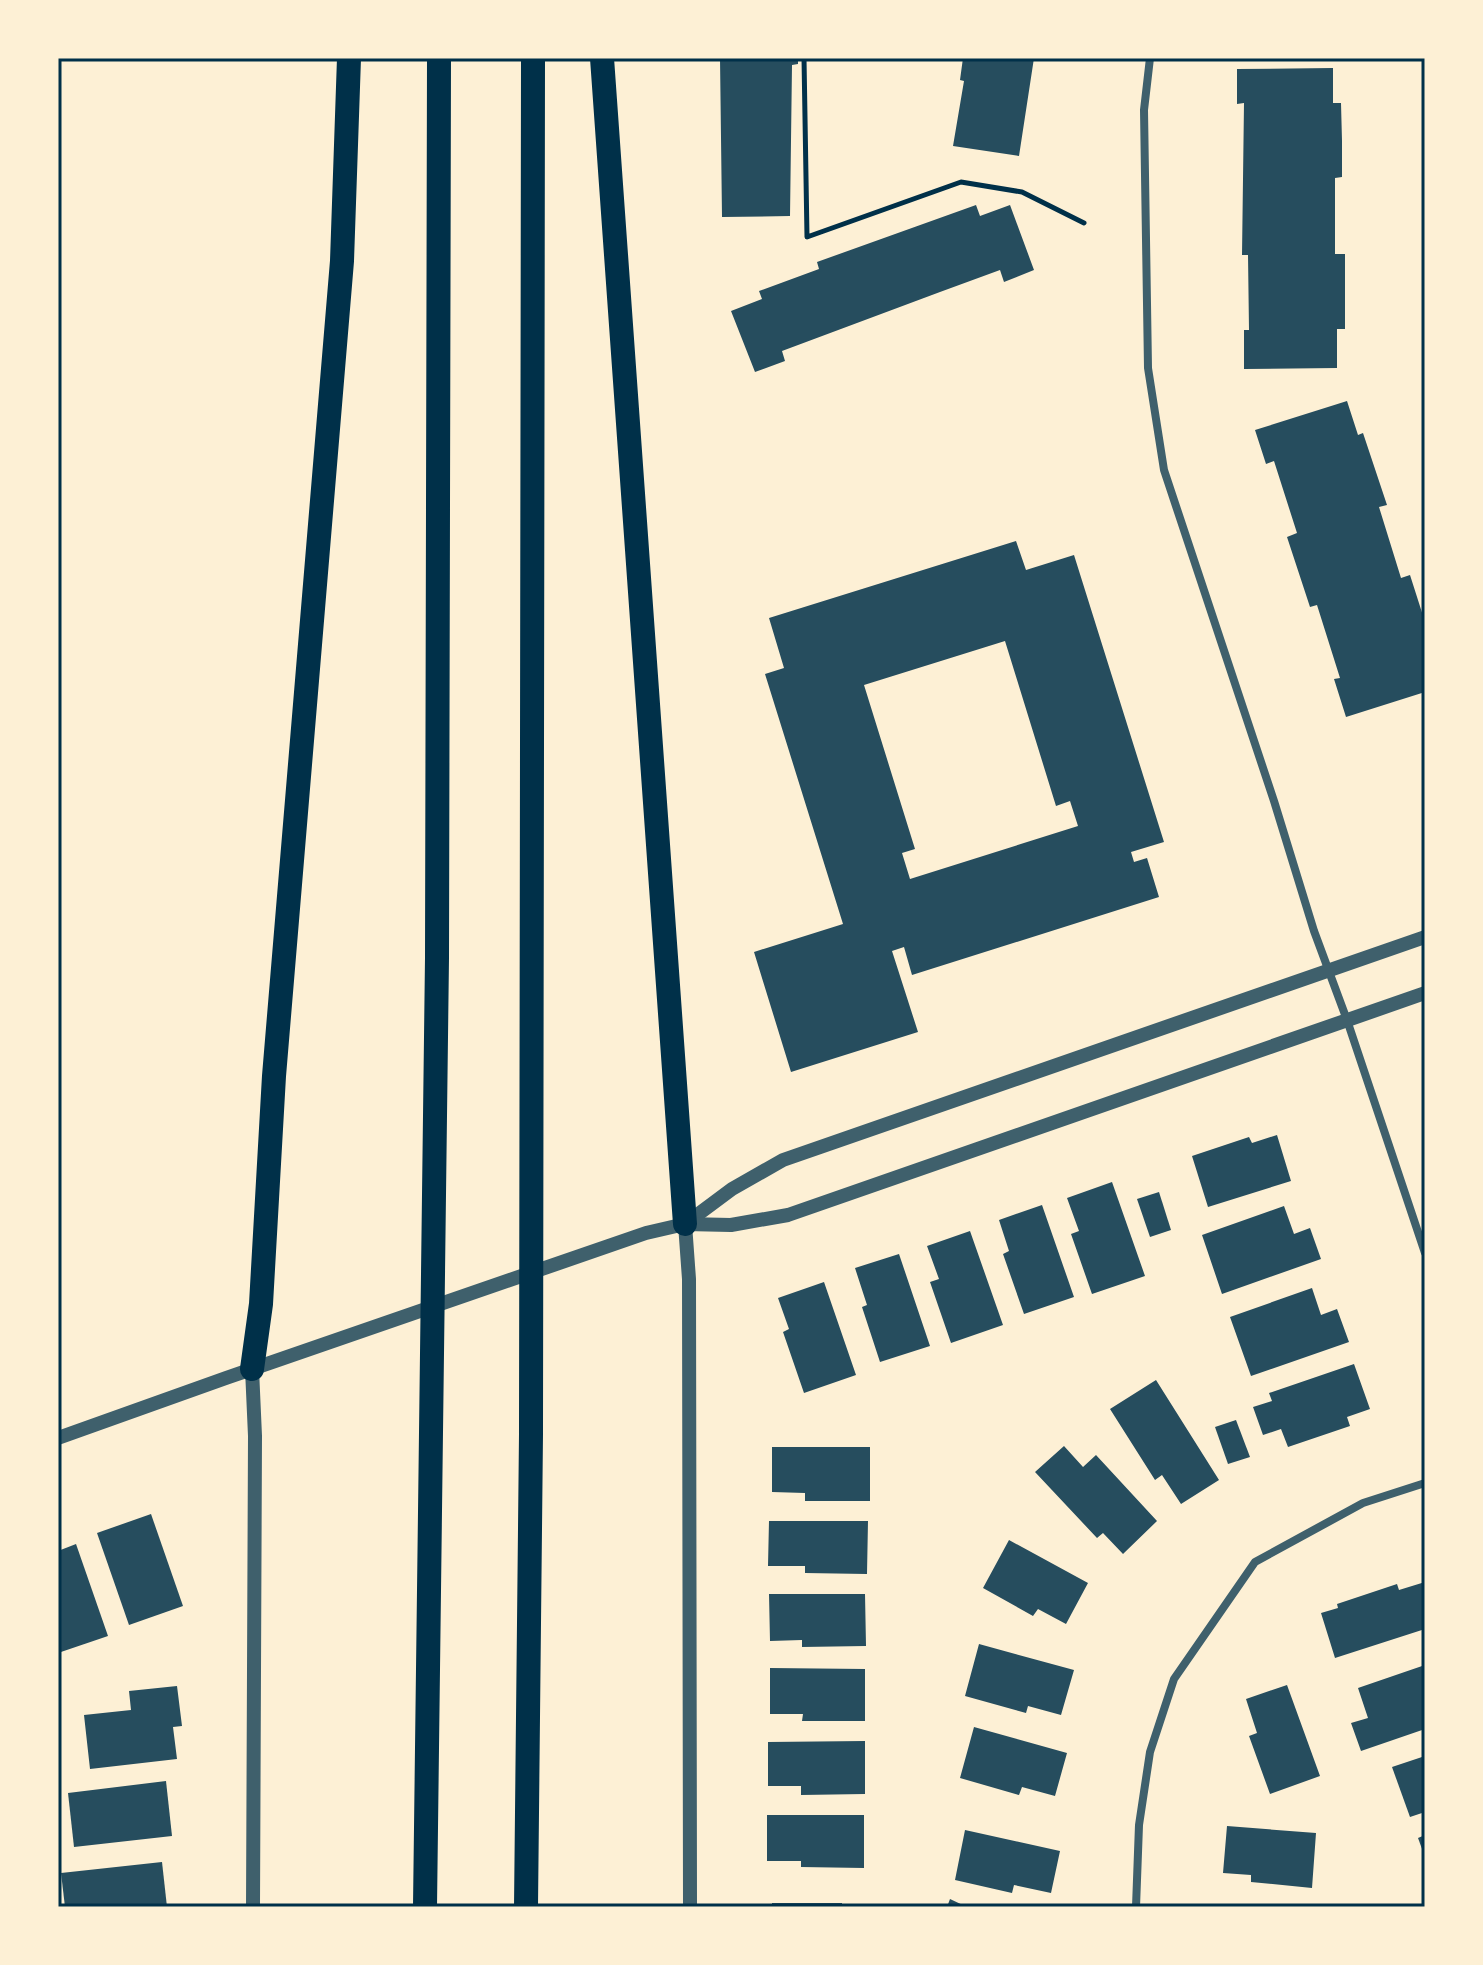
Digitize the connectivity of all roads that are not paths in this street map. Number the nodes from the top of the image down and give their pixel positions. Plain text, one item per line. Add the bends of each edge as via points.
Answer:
1 (349, 58) edge
2 (439, 58) edge
3 (533, 58) edge
4 (602, 58) edge
5 (1150, 58) edge
6 (1425, 937) edge
7 (1329, 970) junction
8 (1425, 993) edge
9 (1347, 1020) junction
10 (685, 1224) junction
11 (1425, 1253) edge
12 (252, 1369) junction
13 (58, 1438) edge
14 (1425, 1483) edge
15 (253, 1907) edge
16 (425, 1907) edge
17 (526, 1907) edge
18 (690, 1907) edge
19 (1136, 1907) edge

1 - 12 highway via 342,261
2 - 16 highway via 437,989
3 - 17 highway
4 - 10 highway
5 - 7 street via 1144,110 1148,368 1164,470
6 - 7 street
7 - 9 street
7 - 10 street via 783,1160
8 - 9 street
9 - 10 street via 788,1215 731,1225
9 - 11 street
10 - 12 street via 588,1252
10 - 18 street
12 - 13 street
12 - 15 street
14 - 19 street via 1363,1503 1255,1562 1174,1679 1150,1752 1139,1825

